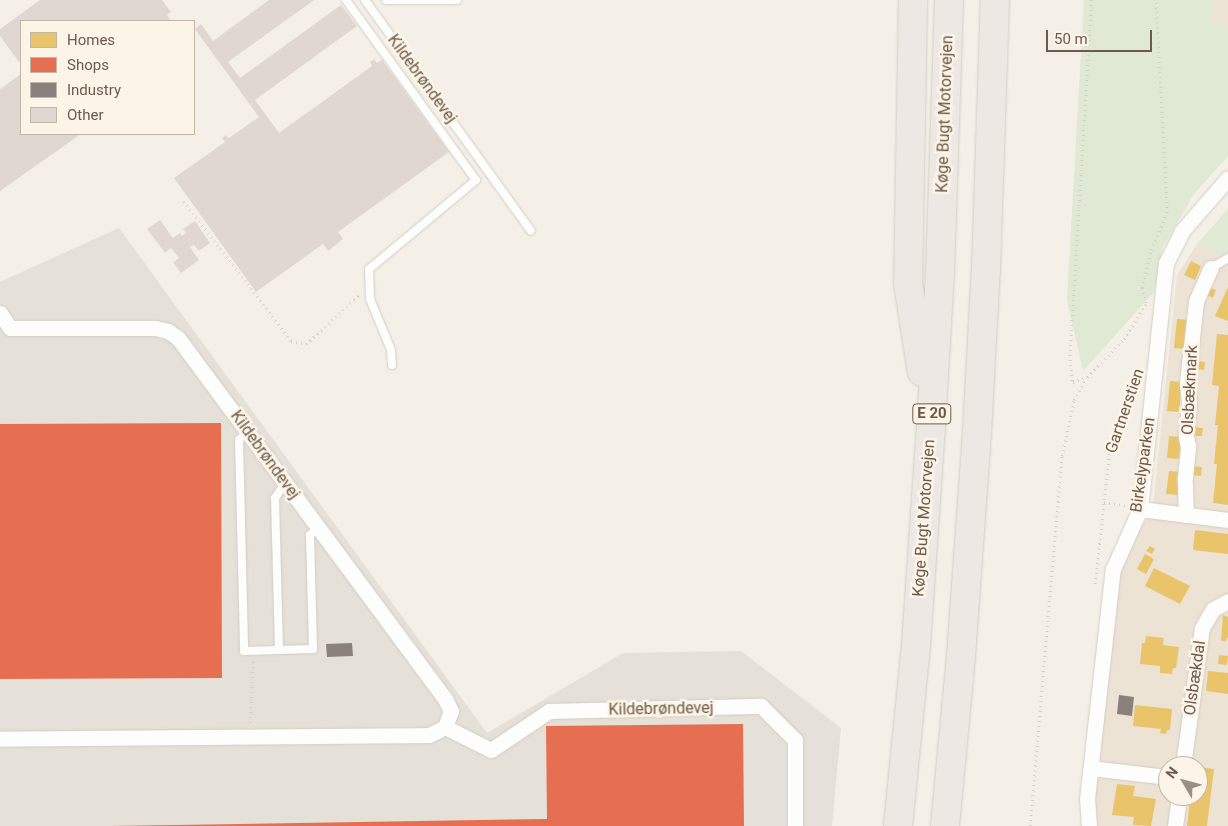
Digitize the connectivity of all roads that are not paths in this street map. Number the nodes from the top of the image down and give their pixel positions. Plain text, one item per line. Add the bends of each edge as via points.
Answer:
1 (346, 0) edge
2 (365, 0) edge
3 (386, 0) edge
4 (457, 0) edge
5 (912, 0) edge
6 (949, 0) edge
7 (995, 0) edge
8 (1008, 0) edge
9 (994, 60) junction
10 (1228, 178) edge
11 (531, 231) dead end
12 (1228, 258) edge
13 (1211, 268) joint
14 (0, 313) edge
15 (392, 365) dead end
16 (931, 425) junction
17 (247, 432) junction
18 (286, 483) junction
19 (1140, 509) junction
20 (1186, 515) junction
21 (1228, 520) edge
22 (318, 528) junction
23 (1228, 601) edge
24 (279, 650) junction
25 (446, 727) junction
26 (0, 739) edge
27 (1184, 756) edge
28 (1091, 768) junction
29 (1158, 775) edge
30 (1178, 806) edge
31 (795, 826) edge
32 (898, 826) edge
33 (945, 826) edge
34 (1089, 826) edge
35 (1175, 826) edge

1 - 15 lane via 476,180 369,269 370,299 392,350
2 - 11 lane, Kildebrøndevej
3 - 4 lane
5 - 16 highway via 908,283
6 - 16 highway, Køge Bugt Motorvejen / E 20 via 940,273
7 - 9 highway
8 - 9 highway
9 - 33 highway via 977,433
10 - 19 street, Birkelyparken via 1182,231 1166,263
12 - 13 lane
13 - 20 street, Olsbækmark via 1196,301 1187,383
14 - 17 street, Kildebrøndevej via 10,328 155,328 168,331 178,338
16 - 32 highway, Køge Bugt Motorvejen / E 20 via 916,646
17 - 18 street, Kildebrøndevej
17 - 24 lane via 239,440 244,651
18 - 22 street, Kildebrøndevej
18 - 24 lane via 275,498
19 - 20 street
19 - 28 street, Birkelyparken via 1113,569
20 - 21 street
22 - 24 lane via 310,535 313,649
22 - 25 street, Kildebrøndevej via 445,699 451,712
23 - 27 street, Olsbækdal via 1213,609 1202,628
25 - 26 street via 429,735
25 - 31 street, Kildebrøndevej via 491,750 549,711 760,706 795,740
28 - 29 street
28 - 34 street, Birkelyparken via 1087,799
30 - 35 street

